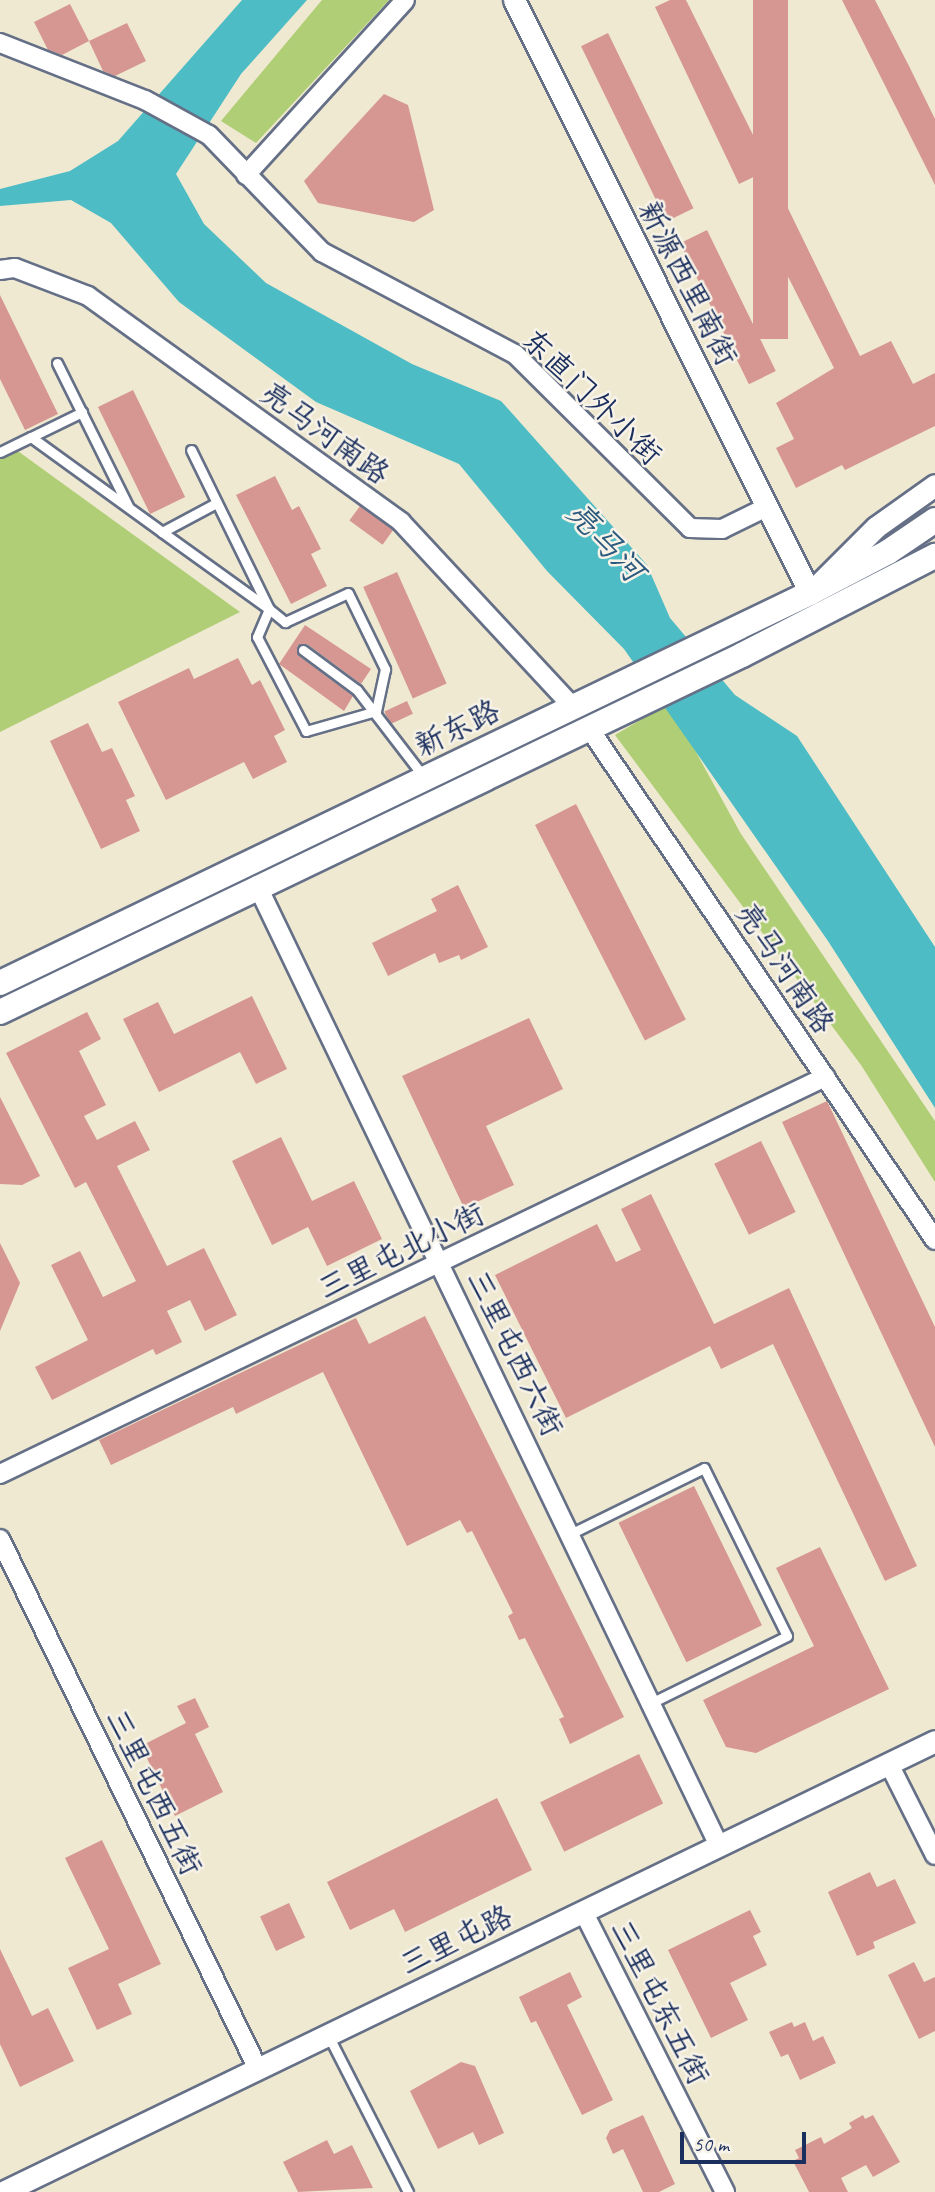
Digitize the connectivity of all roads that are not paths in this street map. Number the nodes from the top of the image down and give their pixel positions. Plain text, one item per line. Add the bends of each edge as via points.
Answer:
1 (405, 0) edge
2 (513, 0) edge
3 (0, 43) edge
4 (246, 175) junction
5 (0, 270) edge
6 (57, 363) dead end
7 (82, 412) junction
8 (31, 437) junction
9 (191, 450) dead end
10 (0, 452) edge
11 (935, 485) edge
12 (216, 503) junction
13 (767, 507) junction
14 (128, 508) junction
15 (935, 520) edge
16 (162, 532) junction
17 (935, 556) edge
18 (810, 593) junction
19 (268, 610) junction
20 (303, 650) dead end
21 (573, 707) junction
22 (376, 711) junction
23 (589, 728) junction
24 (425, 778) junction
25 (257, 885) junction
26 (0, 983) edge
27 (0, 1012) edge
28 (825, 1077) junction
29 (935, 1240) edge
30 (441, 1263) junction
31 (0, 1474) edge
32 (570, 1534) junction
33 (0, 1539) edge
34 (651, 1703) junction
35 (935, 1741) edge
36 (889, 1764) junction
37 (719, 1846) junction
38 (935, 1856) edge
39 (583, 1911) junction
40 (328, 2035) junction
41 (258, 2069) junction
42 (3, 2192) edge
43 (408, 2192) edge
44 (725, 2192) edge

1 - 4 street
2 - 13 street, 新源西里南街
3 - 4 street, 东直门外小街 via 145,100 209,135
4 - 13 street, 东直门外小街 via 322,252 514,354 690,528 722,529
5 - 21 street, 亮马河南路 via 15,268 88,296 401,522
6 - 7 lane
7 - 8 lane
7 - 14 lane
8 - 10 lane
8 - 14 lane
9 - 12 lane
11 - 18 street via 876,527
12 - 16 lane
12 - 19 lane
13 - 18 street, 新源西里南街
14 - 16 lane
15 - 18 main road, 新东路 via 888,552
16 - 19 lane
17 - 23 main road, 新东路
18 - 21 main road, 新东路
19 - 22 lane via 257,637 306,731
19 - 22 lane via 285,622 348,593 386,670
20 - 22 lane via 357,690
21 - 24 main road, 新东路
22 - 24 lane
23 - 25 main road, 新东路
23 - 28 street, 亮马河南路
24 - 26 main road, 新东路
25 - 27 main road, 新东路
25 - 30 street, 三里屯西六街
28 - 29 street, 亮马河南路
28 - 30 street, 三里屯北小街
30 - 31 street, 三里屯北小街
30 - 32 street, 三里屯西六街
32 - 34 street, 三里屯西六街
32 - 34 lane via 704,1468 787,1636
33 - 41 street, 三里屯西五街
34 - 37 street, 三里屯西六街
35 - 36 street, 三里屯路
36 - 37 street, 三里屯路
36 - 38 street
37 - 39 street, 三里屯路
39 - 40 street, 三里屯路
39 - 44 street, 三里屯东五街
40 - 41 street, 三里屯路
40 - 43 lane
41 - 42 street, 三里屯路

